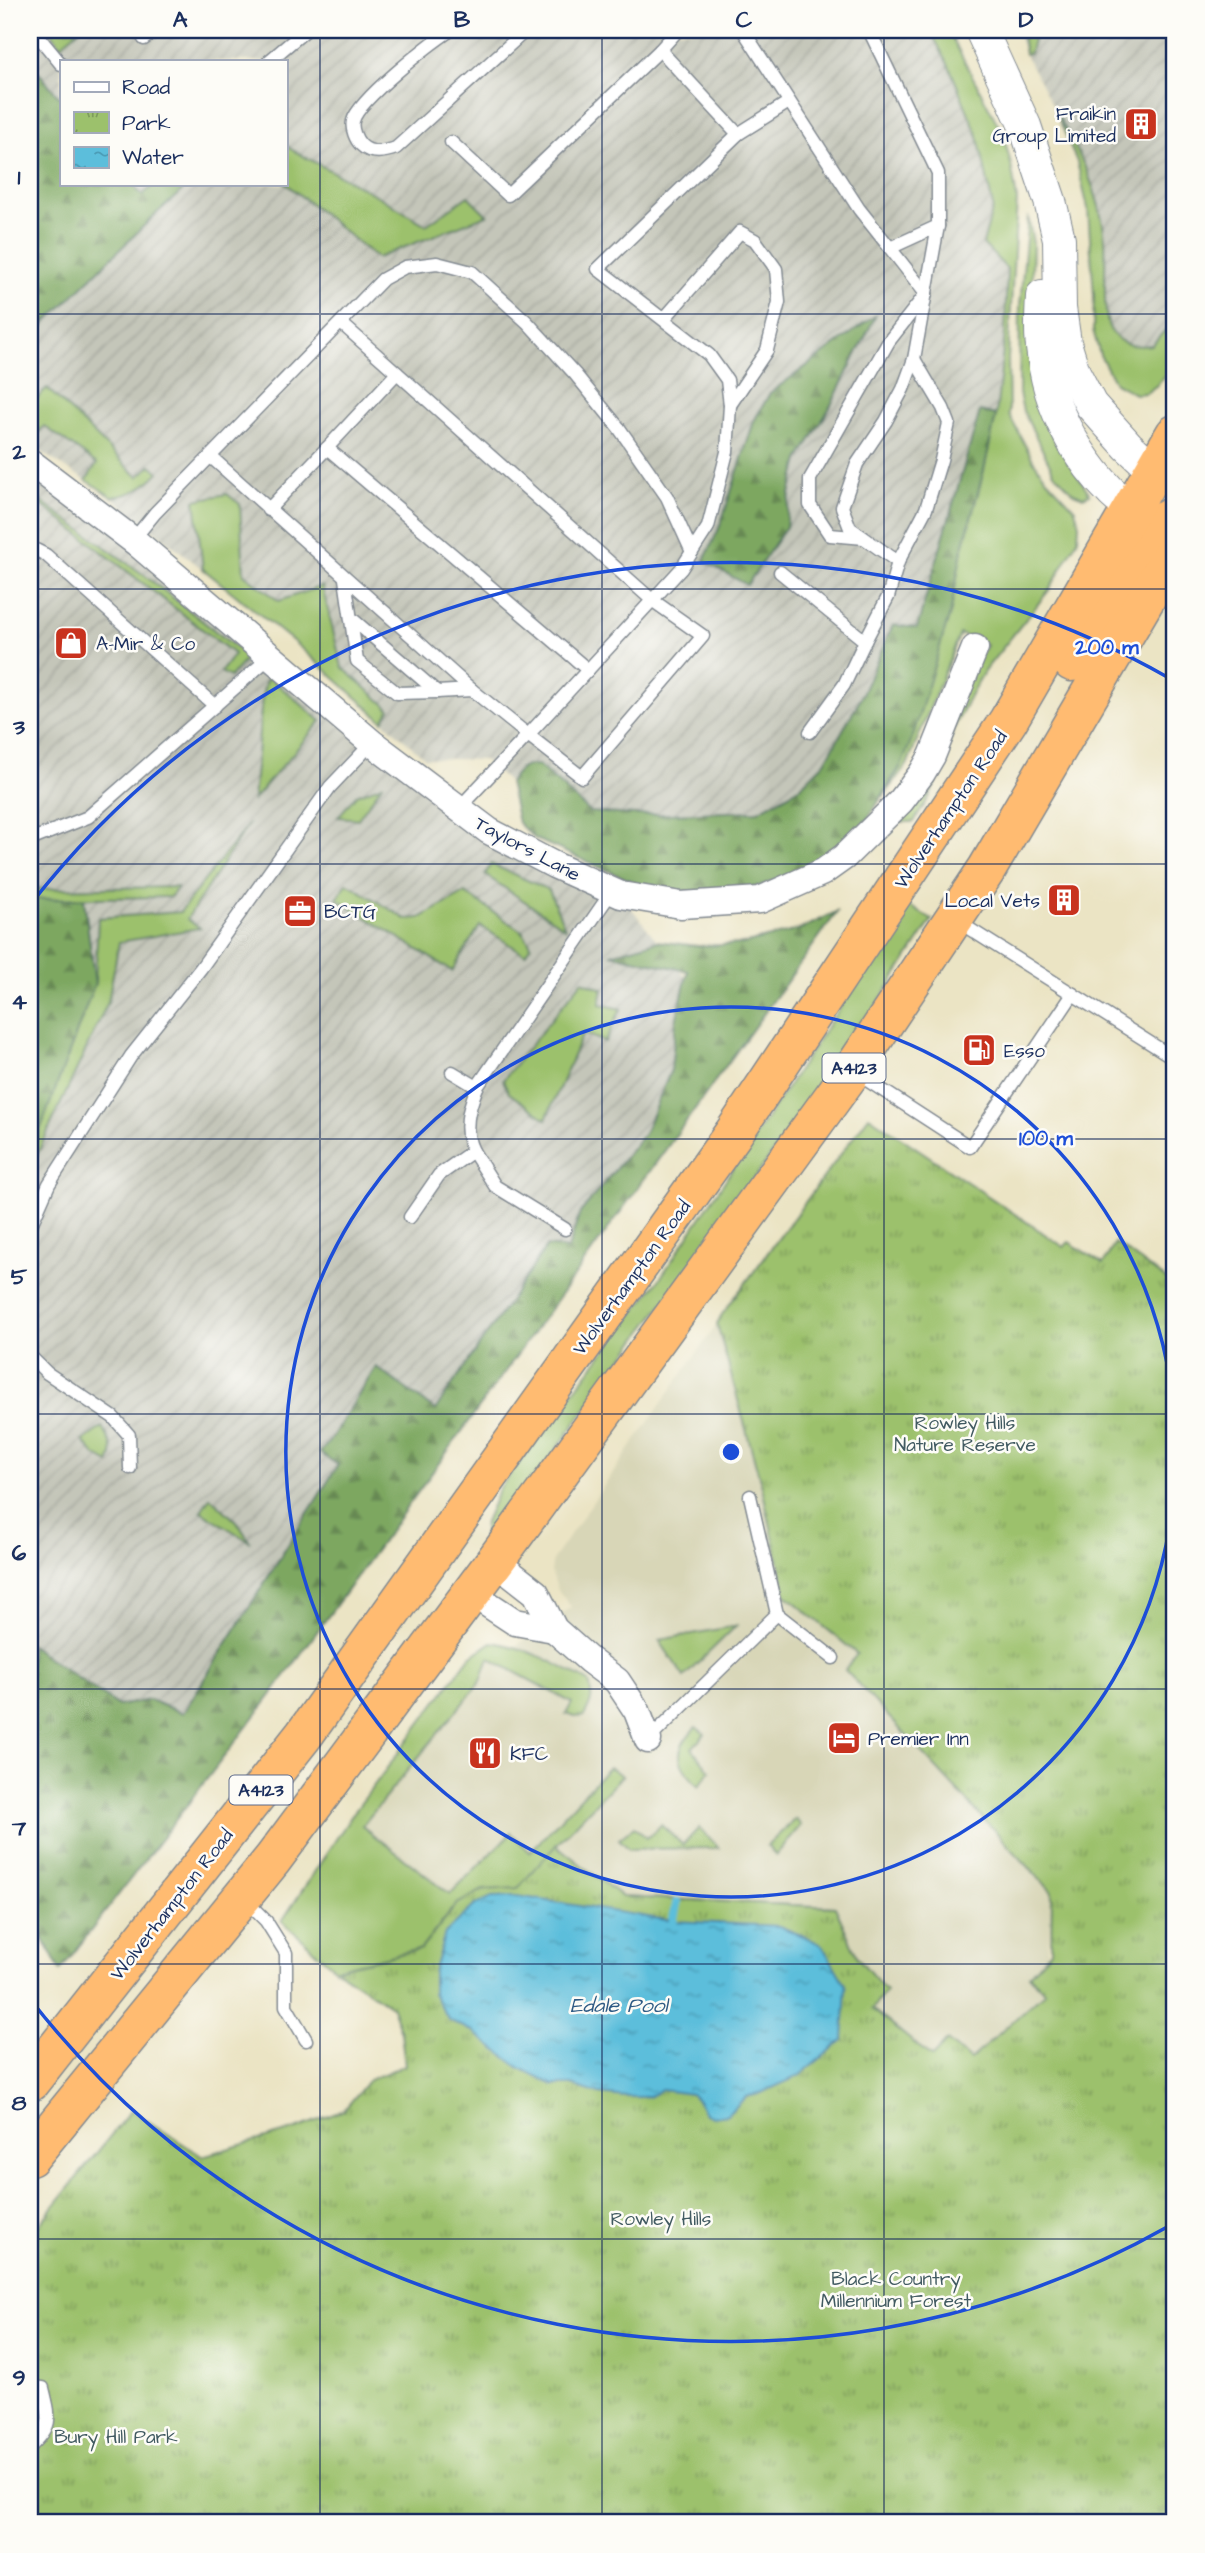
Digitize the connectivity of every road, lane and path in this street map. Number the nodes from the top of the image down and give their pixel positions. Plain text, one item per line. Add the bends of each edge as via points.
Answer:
1 (33, 30) edge
2 (156, 30) edge
3 (306, 30) edge
4 (451, 30) edge
5 (526, 30) edge
6 (678, 30) edge
7 (743, 30) edge
8 (869, 30) edge
9 (981, 30) edge
10 (144, 39) dead end
11 (660, 50) junction
12 (270, 60) edge
13 (60, 63) edge
14 (789, 102) junction
15 (738, 134) junction
16 (451, 142) dead end
17 (1049, 201) junction
18 (938, 226) junction
19 (890, 248) junction
20 (926, 294) junction
21 (664, 319) junction
22 (341, 323) junction
23 (914, 359) junction
24 (397, 373) junction
25 (730, 405) junction
26 (1175, 426) edge
27 (1117, 433) junction
28 (1175, 434) edge
29 (327, 448) junction
30 (211, 457) junction
31 (30, 462) edge
32 (1168, 478) edge
33 (268, 510) junction
34 (1162, 528) edge
35 (864, 538) junction
36 (133, 540) junction
37 (30, 547) edge
38 (692, 552) junction
39 (898, 562) junction
40 (780, 572) dead end
41 (345, 579) junction
42 (652, 600) junction
43 (351, 618) junction
44 (865, 641) junction
45 (975, 648) dead end
46 (271, 656) junction
47 (588, 670) junction
48 (472, 690) junction
49 (437, 692) junction
50 (215, 706) junction
51 (810, 732) dead end
52 (528, 735) junction
53 (373, 743) junction
54 (459, 808) junction
55 (30, 840) edge
56 (612, 891) junction
57 (953, 919) junction
58 (1073, 994) junction
59 (1166, 1053) dead end
60 (852, 1071) junction
61 (452, 1072) dead end
62 (477, 1087) junction
63 (472, 1151) junction
64 (410, 1217) dead end
65 (30, 1227) edge
66 (565, 1229) dead end
67 (30, 1356) edge
68 (131, 1468) dead end
69 (480, 1489) junction
70 (750, 1496) dead end
71 (476, 1576) junction
72 (777, 1614) junction
73 (554, 1629) junction
74 (833, 1658) dead end
75 (304, 1735) junction
76 (648, 1741) joint
77 (242, 1896) junction
78 (306, 2040) dead end
79 (30, 2082) edge
80 (30, 2157) edge
81 (30, 2387) edge
82 (30, 2447) edge

1 - 13 lane
2 - 10 lane
3 - 12 lane
4 - 5 lane via 361,106 352,122 355,138 364,149 383,153 396,148
6 - 11 lane
7 - 14 lane
8 - 18 lane via 938,173
9 - 17 street via 1025,126
11 - 15 lane
11 - 16 lane via 508,195
14 - 15 lane
14 - 19 lane
15 - 21 lane via 598,269
17 - 27 street via 1059,239 1065,343 1091,405
17 - 34 street via 1041,323 1052,397 1076,447 1100,479
18 - 19 lane
18 - 20 lane
19 - 20 lane
20 - 23 lane
20 - 35 lane via 889,341 810,479 810,505 830,536
21 - 25 lane via 709,355 727,380
21 - 25 lane via 740,232 755,240 776,269 779,302 767,350
22 - 24 lane
22 - 30 lane
22 - 38 lane via 383,279 405,267 437,262 472,272 575,373 667,497
23 - 35 lane via 886,421 857,464 842,507 850,528
23 - 39 lane via 949,423 926,509
24 - 29 lane
24 - 42 lane
25 - 38 lane via 727,452 708,527
26 - 27 street
27 - 32 street
28 - 32 highway, Wolverhampton Road / A4123
29 - 33 lane
29 - 47 lane
30 - 33 lane
30 - 36 lane
31 - 36 street, Taylors Lane
32 - 34 highway, Wolverhampton Road / A4123
33 - 41 lane
34 - 57 highway, Wolverhampton Road / A4123 via 987,869
34 - 69 highway, Wolverhampton Road / A4123 via 1008,721 733,1134
35 - 39 lane
36 - 46 street, Taylors Lane
37 - 50 lane via 46,555
38 - 42 lane
39 - 44 lane via 888,597
40 - 44 lane
41 - 43 lane
41 - 48 lane
42 - 47 lane
42 - 52 lane via 703,636 582,777
43 - 49 lane
43 - 49 lane via 357,661 397,693
44 - 51 lane via 844,685
45 - 56 street, Taylors Lane via 922,773 855,848 823,872 760,900 681,905
46 - 50 lane
46 - 53 street, Taylors Lane
47 - 52 lane
48 - 49 lane
48 - 52 lane
50 - 55 lane via 88,817
52 - 54 lane
53 - 54 street, Taylors Lane
53 - 65 lane via 330,787 201,968 131,1056 49,1184
54 - 56 street, Taylors Lane via 489,831
56 - 62 lane
57 - 58 lane
57 - 60 highway, Wolverhampton Road / A4123
58 - 59 lane
58 - 60 lane via 970,1147
60 - 71 highway, Wolverhampton Road / A4123
61 - 62 lane
62 - 63 lane via 468,1111 467,1138
63 - 64 lane via 439,1175
63 - 66 lane via 495,1186
67 - 68 lane via 47,1373 113,1417 129,1435
69 - 71 highway via 461,1560
69 - 75 highway, Wolverhampton Road / A4123
70 - 72 lane
71 - 73 street via 515,1622
71 - 73 street via 536,1593
71 - 75 highway via 456,1576 359,1699
71 - 77 highway, Wolverhampton Road / A4123
72 - 74 lane
72 - 76 lane
73 - 76 street via 617,1681 637,1711
75 - 79 highway, Wolverhampton Road / A4123
77 - 78 lane via 286,1953 286,2006
77 - 80 highway, Wolverhampton Road / A4123
81 - 82 lane via 43,2388 50,2417

